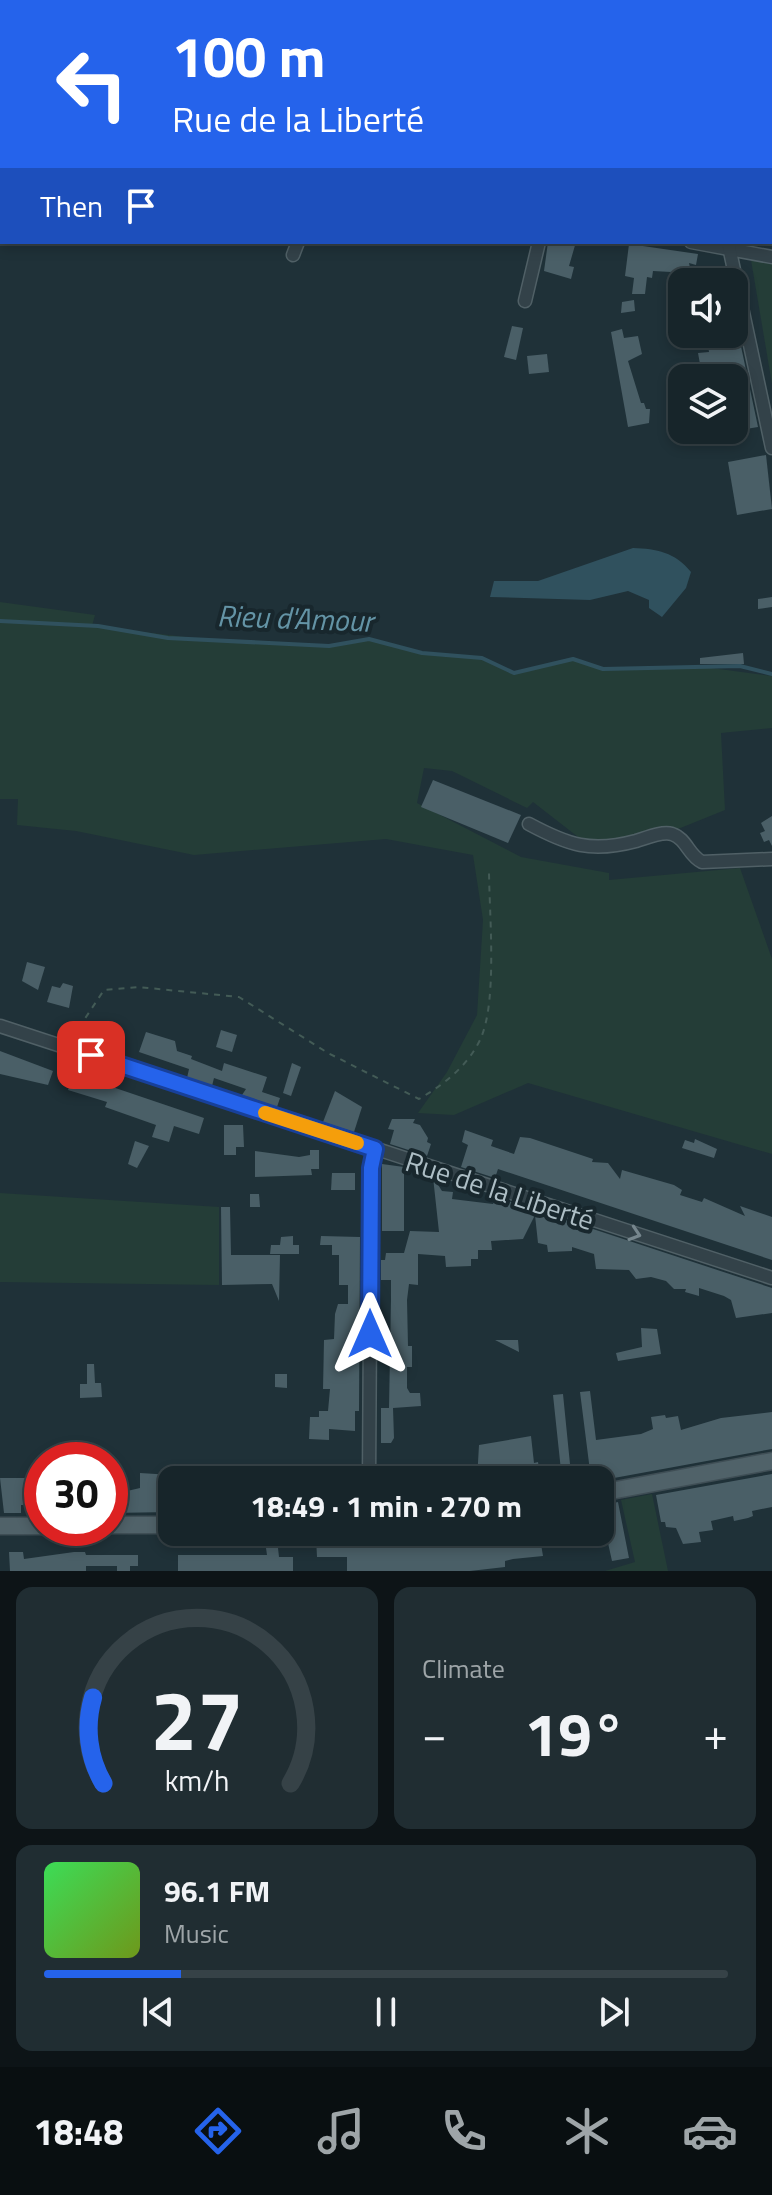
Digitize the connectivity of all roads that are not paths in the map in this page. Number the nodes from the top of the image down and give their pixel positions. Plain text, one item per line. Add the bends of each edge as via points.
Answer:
1 (539, 244) edge
2 (729, 245) edge
3 (772, 257) edge
4 (525, 301) dead end
5 (772, 448) edge
6 (529, 824) dead end
7 (772, 859) edge
8 (0, 1026) edge
9 (375, 1149) junction
10 (772, 1278) edge
11 (772, 1461) edge
12 (369, 1466) edge
13 (614, 1490) edge
14 (128, 1525) edge
15 (158, 1525) edge
16 (0, 1526) edge
17 (24, 1526) edge

1 - 4 street
2 - 3 street
2 - 5 street
6 - 7 street via 566,844 595,848 668,832 683,839 693,858 702,862
8 - 9 street, Rue de la Liberté
9 -> 10 street, Rue de la Liberté
9 - 12 street
11 - 13 main road
14 - 15 main road
16 - 17 main road

